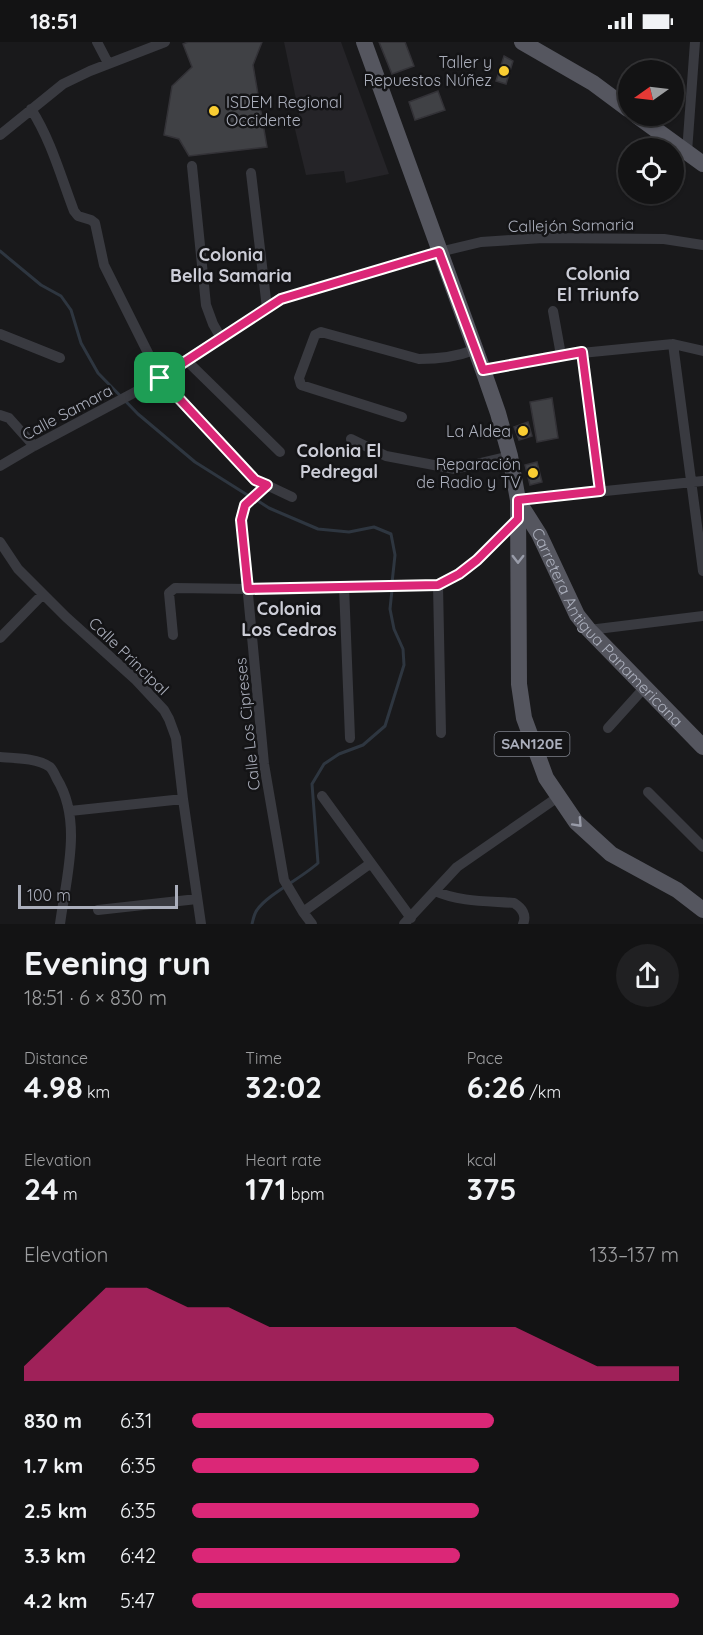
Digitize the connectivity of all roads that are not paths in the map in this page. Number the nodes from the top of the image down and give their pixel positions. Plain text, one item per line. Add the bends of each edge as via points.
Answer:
1 (97, 42) edge
2 (165, 42) edge
3 (364, 42) edge
4 (695, 42) edge
5 (528, 43) edge
6 (151, 44) edge
7 (108, 63) junction
8 (618, 102) edge
9 (31, 109) junction
10 (651, 126) edge
11 (0, 135) edge
12 (687, 152) junction
13 (703, 164) edge
14 (192, 166) dead end
15 (251, 173) dead end
16 (703, 245) edge
17 (439, 252) junction
18 (267, 308) junction
19 (553, 311) dead end
20 (0, 334) edge
21 (221, 338) junction
22 (674, 344) junction
23 (474, 350) junction
24 (703, 351) edge
25 (582, 352) junction
26 (561, 355) junction
27 (60, 358) dead end
28 (186, 360) junction
29 (483, 370) junction
30 (160, 378) junction
31 (0, 415) edge
32 (402, 417) dead end
33 (351, 439) dead end
34 (34, 446) junction
35 (280, 452) dead end
36 (510, 456) junction
37 (0, 466) edge
38 (697, 482) edge
39 (267, 485) junction
40 (600, 491) junction
41 (292, 497) dead end
42 (518, 500) junction
43 (518, 519) junction
44 (0, 542) edge
45 (703, 571) edge
46 (438, 585) junction
47 (344, 586) junction
48 (248, 589) junction
49 (43, 594) junction
50 (703, 616) edge
51 (589, 630) junction
52 (173, 635) dead end
53 (0, 638) edge
54 (645, 687) junction
55 (608, 728) dead end
56 (441, 733) dead end
57 (350, 738) dead end
58 (703, 747) edge
59 (0, 757) edge
60 (648, 792) dead end
61 (322, 796) dead end
62 (558, 797) junction
63 (183, 799) junction
64 (70, 812) junction
65 (703, 847) edge
66 (371, 863) junction
67 (435, 891) junction
68 (197, 899) junction
69 (98, 910) dead end
70 (703, 910) edge
71 (303, 912) junction
72 (408, 921) edge
73 (60, 924) edge
74 (201, 924) edge
75 (312, 924) edge
76 (523, 924) edge

1 - 7 street
2 - 6 street
3 - 17 main road, Carretera Antigua Panamericana / SAN120E
4 - 12 street
5 - 8 main road
6 - 7 street
7 - 9 street via 63,84
9 - 11 street
9 - 30 street via 74,211 95,224 104,265
10 - 12 main road
12 - 13 main road
14 - 21 street via 206,306
15 - 18 street
16 - 17 street, Callejón Samaria via 664,239 543,237 482,242
17 - 18 street, Calle Samara via 281,299
17 - 23 main road, Carretera Antigua Panamericana / SAN120E
18 - 21 street, Calle Samara
19 - 26 street
20 - 27 street
21 - 28 street, Calle Samara
22 - 24 street
22 - 25 street
22 - 38 street
23 - 29 main road, Carretera Antigua Panamericana / SAN120E
23 - 32 street via 458,356 419,358 321,332 315,335 299,378 302,385
25 - 26 street
25 - 40 street
26 - 29 street
28 - 30 street, Calle Samara
28 - 35 street
29 - 36 main road, Carretera Antigua Panamericana / SAN120E
30 - 34 street, Calle Samara
30 - 39 street via 255,480
31 - 34 street via 9,418
33 - 36 street via 386,456 455,469
34 - 37 street, Calle Samara
36 - 42 main road, Carretera Antigua Panamericana / SAN120E
38 - 40 street
38 - 45 street
39 - 41 street
39 - 48 street, Calle Los Cipreses via 245,505 241,520
40 - 42 street
42 - 43 main road, Carretera Antigua Panamericana / SAN120E
42 - 51 main road, Carretera Antigua Panamericana / SAN120E via 539,534 577,615
43 - 46 street via 477,560
43 -> 62 main road, Carretera Antigua Panamericana / SAN120E via 519,684 524,718 546,778
44 - 49 street, Calle Principal via 18,569
46 - 47 street
46 - 56 street
47 - 48 street
47 - 57 street
48 - 52 street via 175,588 170,593
48 - 71 street, Calle Los Cipreses via 264,764 284,880
49 - 53 street
49 - 63 street, Calle Principal via 164,710 176,738
50 - 51 street
51 - 54 main road, Carretera Antigua Panamericana / SAN120E
54 - 55 street
54 - 58 main road, Carretera Antigua Panamericana / SAN120E
59 - 64 street via 27,759 51,768
60 - 65 street
61 - 66 street
62 - 67 street via 457,867
62 -> 70 main road, Carretera Antigua Panamericana / SAN120E via 576,822 611,854 677,890
63 - 64 street
63 - 68 street, Calle Principal
64 - 73 street via 71,844
66 - 71 street
66 - 72 street
67 - 72 street
67 - 76 street via 466,899 514,903 524,913
68 - 69 street
68 - 74 street, Calle Principal
71 - 75 street, Calle Los Cipreses

